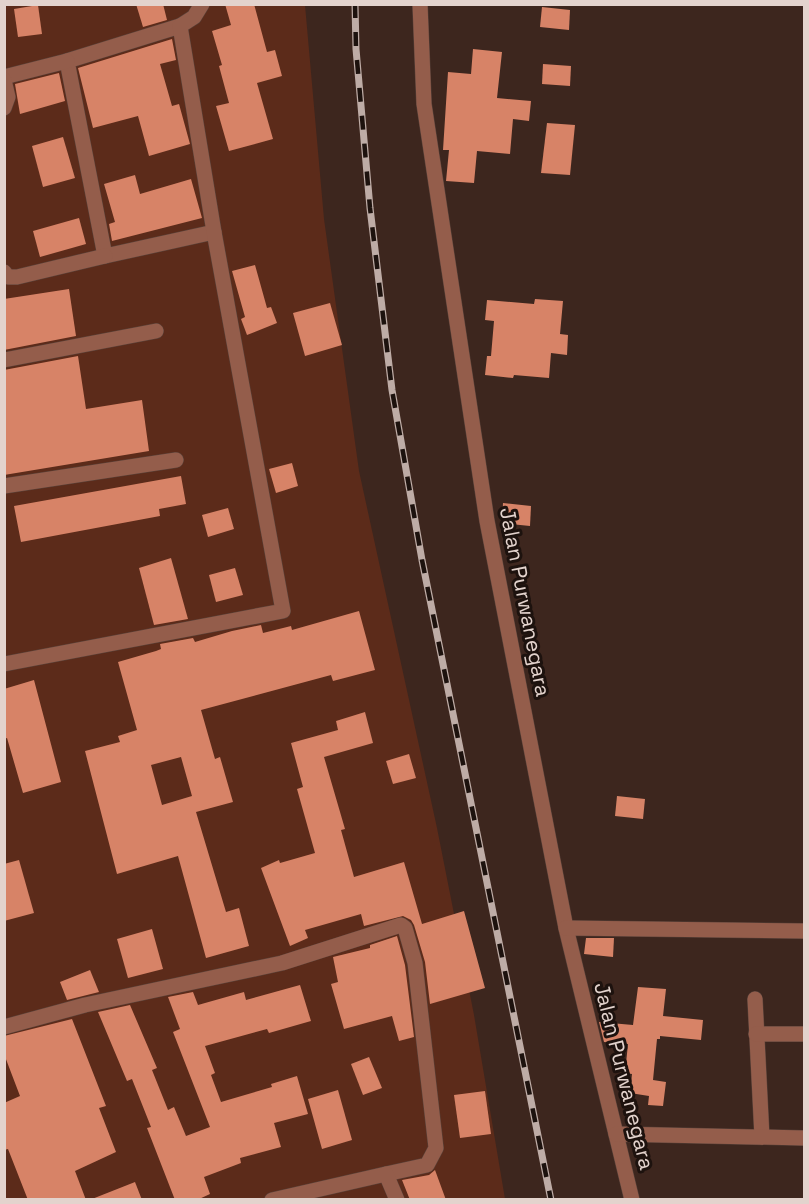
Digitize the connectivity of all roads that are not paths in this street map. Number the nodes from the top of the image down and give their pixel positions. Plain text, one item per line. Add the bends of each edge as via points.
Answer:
1 (202, 4) edge
2 (420, 4) edge
3 (180, 26) junction
4 (67, 61) junction
5 (4, 78) edge
6 (6, 106) edge
7 (214, 232) junction
8 (105, 256) junction
9 (4, 272) edge
10 (156, 331) dead end
11 (4, 360) edge
12 (176, 460) dead end
13 (4, 486) edge
14 (4, 664) edge
15 (566, 928) junction
16 (804, 931) edge
17 (755, 999) dead end
18 (4, 1027) edge
19 (756, 1034) junction
20 (804, 1034) edge
21 (616, 1134) junction
22 (762, 1137) junction
23 (804, 1138) edge
24 (386, 1174) junction
25 (272, 1200) edge
26 (397, 1200) edge
27 (632, 1200) edge

1 - 3 street via 194,17
2 - 15 street, Jalan Purwanegara via 424,104 486,515
3 - 4 street
3 - 7 street
4 - 5 street
4 - 8 street
5 - 6 street
7 - 8 street
7 - 14 street via 282,611
8 - 9 street via 17,277 8,277
10 - 11 street
12 - 13 street
15 - 16 street
15 - 21 street, Jalan Purwanegara
17 - 19 street
18 - 24 street via 85,1005 282,963 401,925 415,963 436,1148 427,1165
19 - 20 street
19 - 22 street
21 - 22 street
21 - 27 street, Jalan Purwanegara
22 - 23 street
24 - 25 street
24 - 26 street

